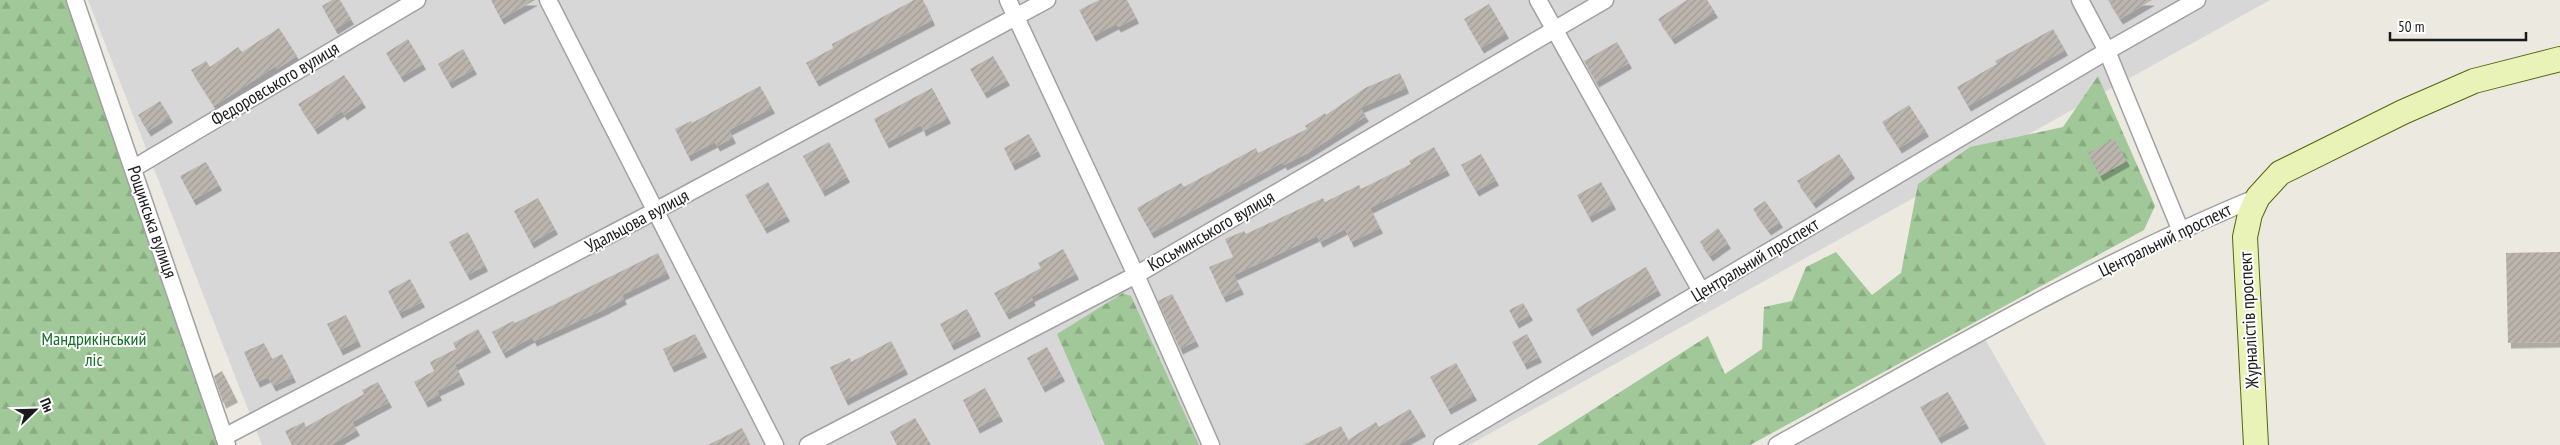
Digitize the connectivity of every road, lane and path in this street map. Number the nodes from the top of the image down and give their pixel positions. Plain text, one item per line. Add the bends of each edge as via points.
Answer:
1 (75, 0) edge
2 (417, 0) edge
3 (548, 0) edge
4 (1008, 0) edge
5 (1047, 0) edge
6 (1538, 0) edge
7 (1605, 0) edge
8 (2080, 0) edge
9 (2197, 0) edge
10 (1018, 18) junction
11 (1554, 29) junction
12 (2107, 51) junction
13 (2560, 59) edge
14 (134, 168) junction
15 (2258, 196) junction
16 (655, 211) junction
17 (2180, 229) junction
18 (1136, 275) junction
19 (1701, 291) junction
20 (225, 441) edge
21 (775, 445) edge
22 (808, 445) edge
23 (1211, 445) edge
24 (1442, 445) edge
25 (1777, 445) edge
26 (2256, 445) edge

1 - 14 street, Рощинська вулиця
2 - 14 street, Федоровського вулиця
3 - 16 street
4 - 10 street
5 - 10 street, Удальцова вулиця
6 - 11 street
7 - 11 street, Косьминського вулиця
8 - 12 street
9 - 12 street, Центральний проспект
10 - 16 street, Удальцова вулиця
10 - 18 street
11 - 18 street, Косьминського вулиця
11 - 19 street
12 - 17 street
12 - 19 street, Центральний проспект
13 - 15 main road, Центральний проспект via 2474,81 2403,112 2280,174
14 - 20 street, Рощинська вулиця
15 - 17 street, Центральний проспект
15 - 26 main road, Журналістів проспект via 2245,237
16 - 20 street, Удальцова вулиця
16 - 21 street
17 - 25 street, Центральний проспект via 1973,337
18 - 22 street, Косьминського вулиця
18 - 23 street
19 - 24 street, Центральний проспект

